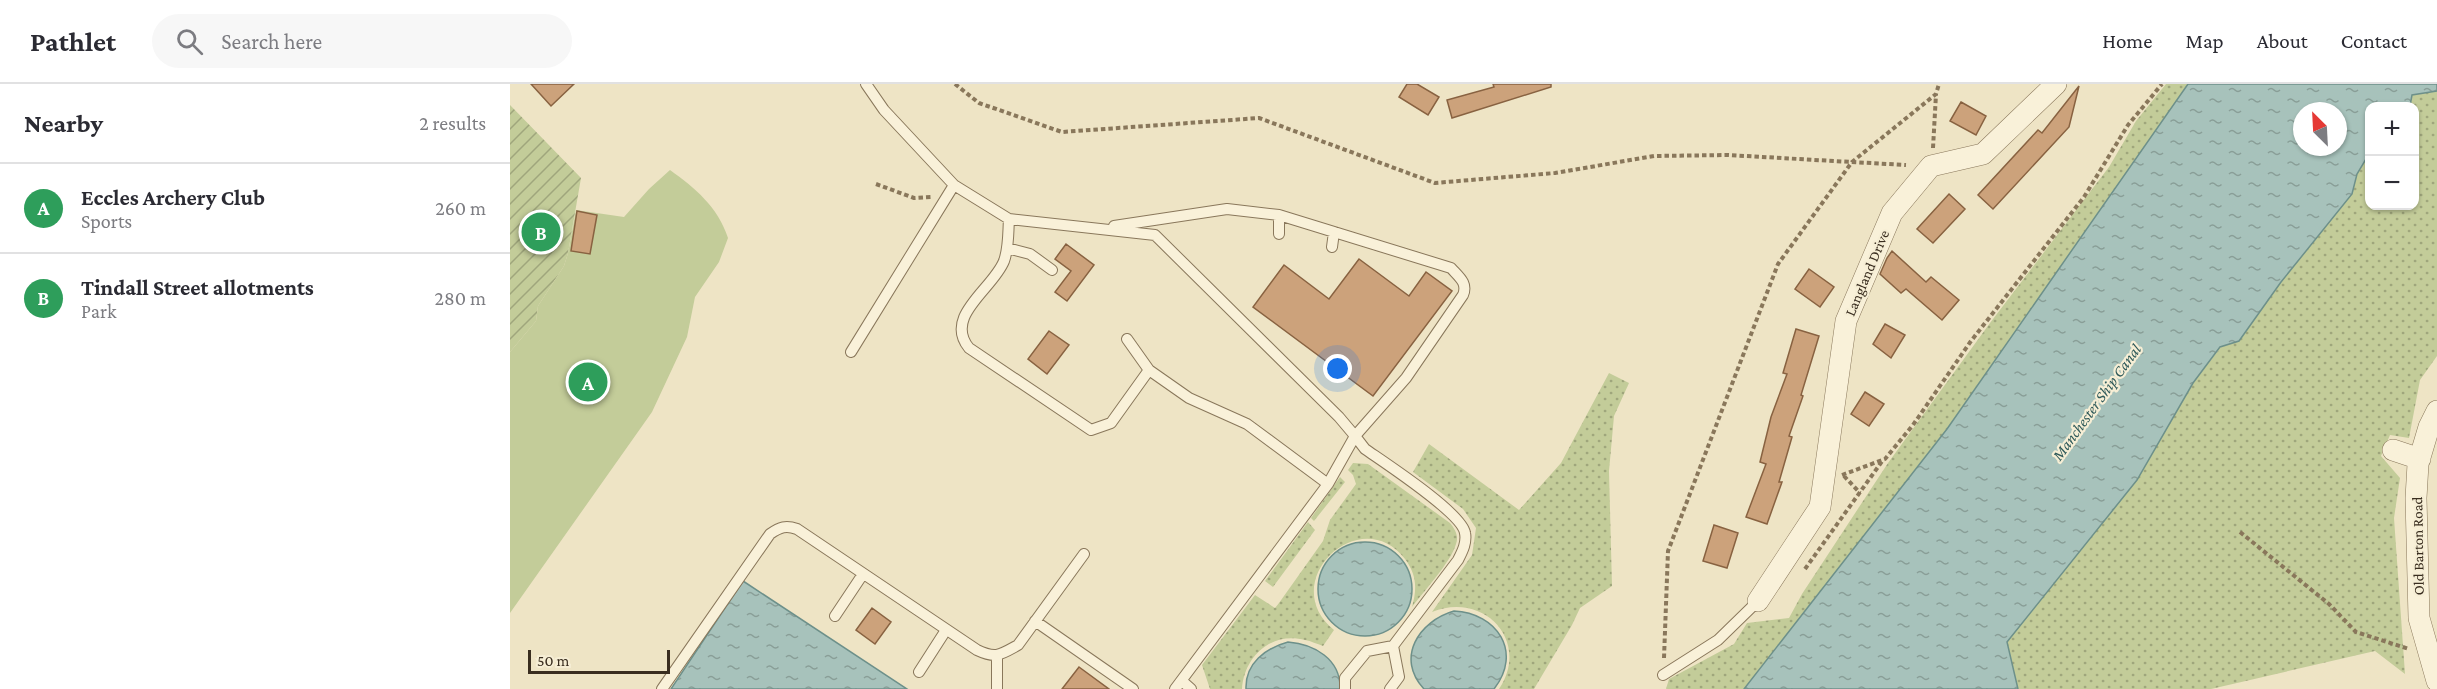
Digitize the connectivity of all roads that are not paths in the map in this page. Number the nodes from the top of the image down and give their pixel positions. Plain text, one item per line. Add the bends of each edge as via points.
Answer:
1 (867, 84) edge
2 (2056, 84) edge
3 (954, 185) junction
4 (1279, 215) junction
5 (1009, 219) junction
6 (1099, 229) junction
7 (1334, 232) junction
8 (1280, 234) dead end
9 (1332, 247) dead end
10 (1007, 248) junction
11 (1053, 270) dead end
12 (1127, 339) dead end
13 (851, 352) dead end
14 (1149, 370) junction
15 (2437, 411) edge
16 (1355, 436) junction
17 (2393, 450) dead end
18 (2420, 459) junction
19 (1328, 484) junction
20 (1084, 554) dead end
21 (863, 574) junction
22 (1758, 601) joint
23 (835, 616) dead end
24 (1035, 621) junction
25 (946, 630) junction
26 (1392, 646) junction
27 (997, 655) junction
28 (919, 672) dead end
29 (1663, 675) road end
30 (2434, 683) edge
31 (1179, 685) edge
32 (662, 689) edge
33 (997, 689) edge
34 (1133, 689) edge
35 (1191, 689) edge
36 (1345, 689) edge
37 (1390, 689) edge

1 - 3 lane via 884,110
2 - 22 street, Langland Drive via 1983,154 1931,166 1892,213 1846,321 1834,477 1820,507
3 - 5 lane
3 - 13 lane
4 - 6 lane via 1227,209
4 - 7 lane
4 - 8 lane
5 - 6 lane
5 - 10 lane
6 - 16 lane via 1155,235
7 - 9 lane
7 - 16 lane via 1451,268 1466,290 1406,378
10 - 11 lane via 1030,254
10 - 14 lane via 1003,263 968,309 961,326 961,339 969,348 1091,430 1111,423
12 - 14 lane
14 - 19 lane via 1189,398 1246,424
15 - 18 street, Old Barton Road
16 - 19 lane
16 - 26 lane via 1365,449 1455,517 1466,534 1458,560
17 - 18 street
18 - 30 street, Old Barton Road via 2416,498 2419,618
19 - 31 lane
20 - 24 lane
21 - 23 lane
21 - 25 lane
21 - 32 lane via 797,529 779,528 770,534
22 - 29 lane via 1719,640
24 - 27 lane via 1018,645
24 - 34 lane
25 - 27 lane via 977,650
25 - 28 lane
26 - 36 lane via 1367,651 1346,678
26 - 37 lane via 1399,677
27 - 33 lane
31 - 35 lane

